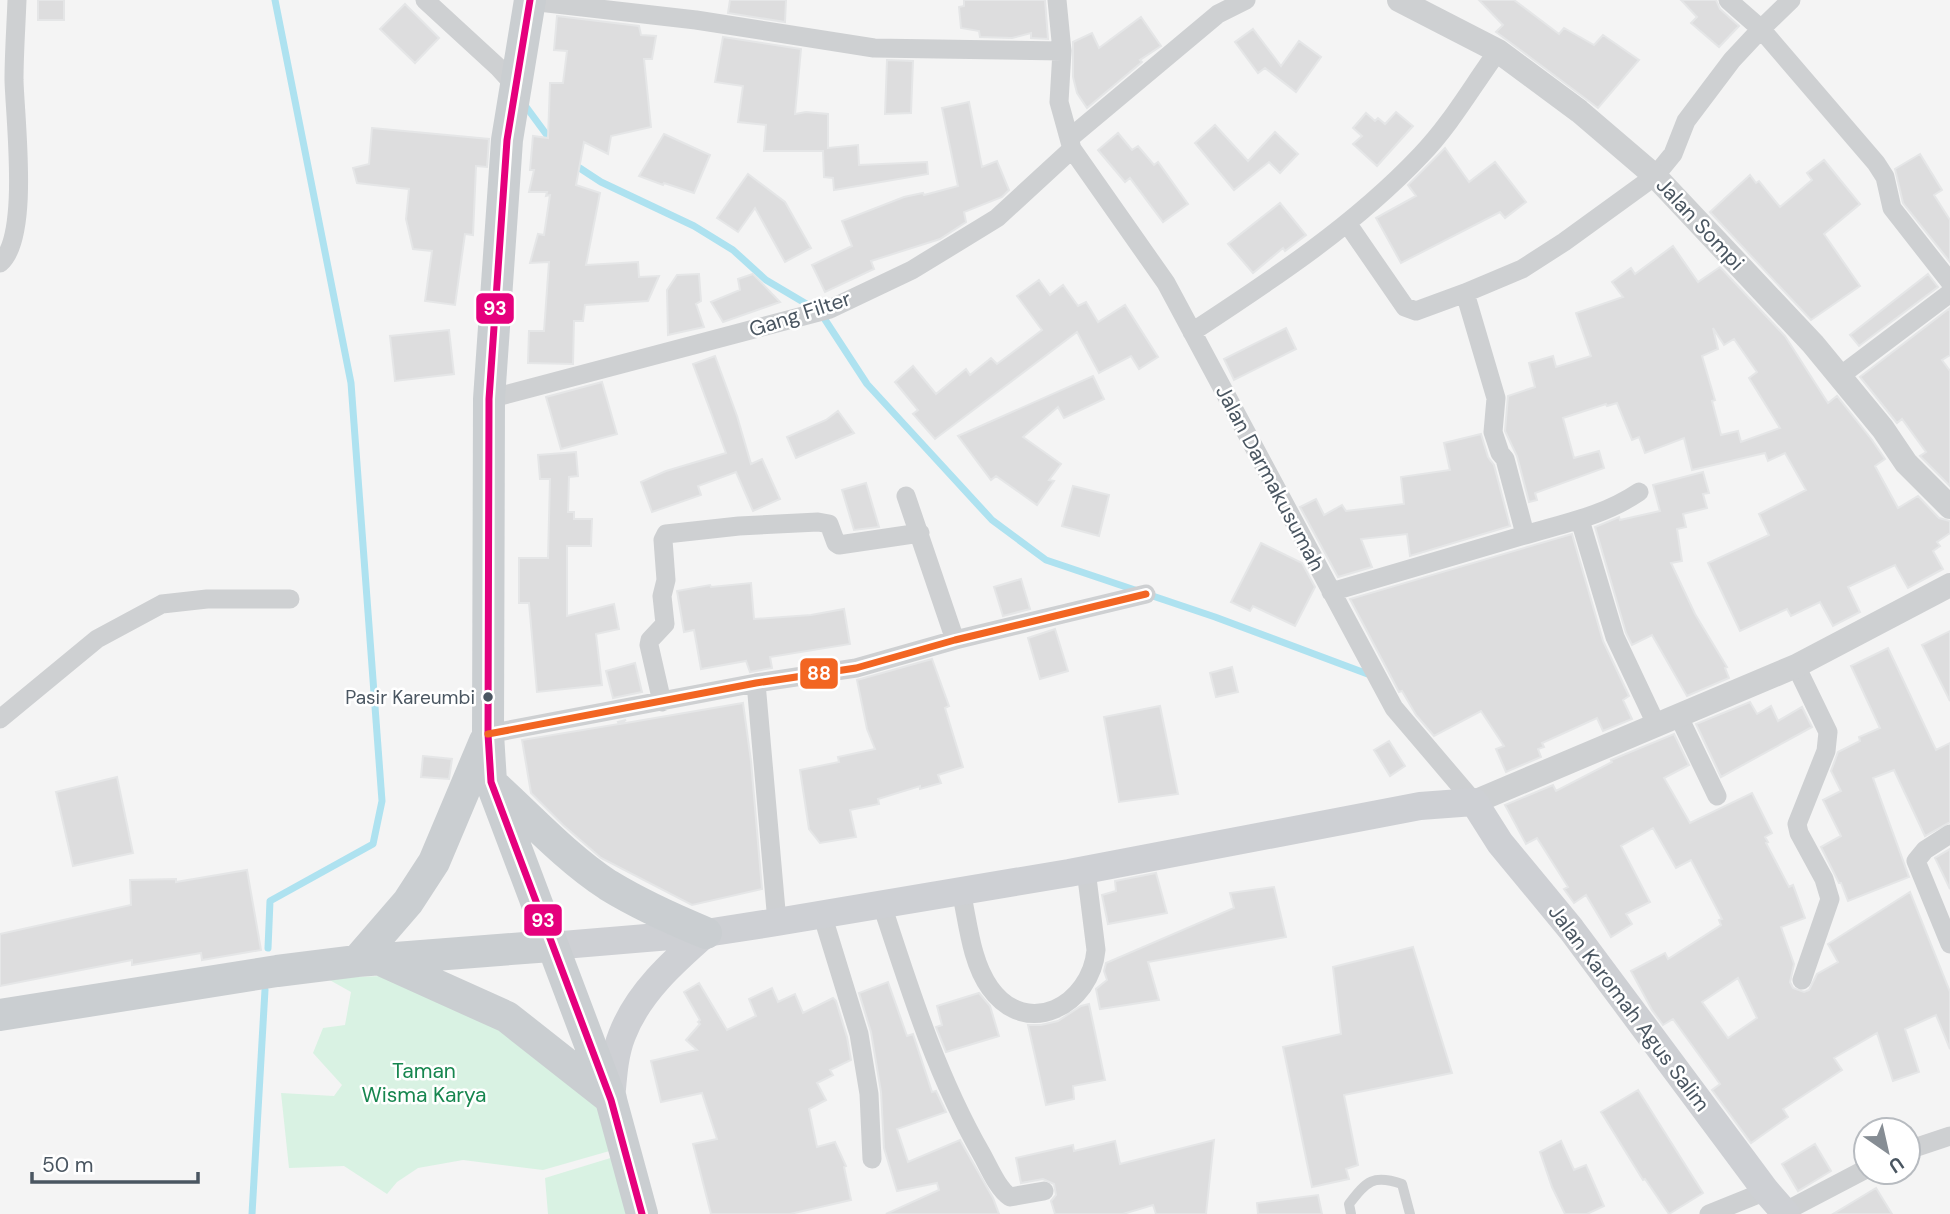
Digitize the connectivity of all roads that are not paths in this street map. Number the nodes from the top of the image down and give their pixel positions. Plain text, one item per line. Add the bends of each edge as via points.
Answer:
1 (17, 0) edge
2 (425, 0) edge
3 (1057, 0) edge
4 (1246, 0) edge
5 (1399, 0) edge
6 (1728, 0) edge
7 (1791, 0) edge
8 (530, 1) edge
9 (1427, 6) edge
10 (1760, 29) junction
11 (1062, 51) junction
12 (1498, 51) junction
13 (515, 91) junction
14 (1071, 143) junction
15 (1655, 176) junction
16 (1347, 223) junction
17 (0, 263) edge
18 (1950, 282) edge
19 (1465, 293) junction
20 (1950, 293) edge
21 (1192, 332) junction
22 (1840, 376) junction
23 (489, 399) junction
24 (1639, 492) dead end
25 (906, 496) dead end
26 (1950, 507) edge
27 (1580, 520) junction
28 (920, 533) junction
29 (1525, 534) junction
30 (1950, 585) edge
31 (1331, 592) junction
32 (1146, 594) dead end
33 (290, 598) dead end
34 (956, 640) junction
35 (1796, 666) junction
36 (756, 683) junction
37 (662, 702) junction
38 (0, 719) edge
39 (1668, 722) junction
40 (488, 734) junction
41 (491, 782) junction
42 (1717, 796) dead end
43 (1474, 802) junction
44 (1950, 834) edge
45 (1086, 870) junction
46 (961, 891) junction
47 (882, 905) junction
48 (822, 914) junction
49 (777, 922) junction
50 (706, 933) junction
51 (1950, 944) edge
52 (551, 946) junction
53 (369, 961) junction
54 (1802, 980) dead end
55 (0, 1015) edge
56 (611, 1100) junction
57 (1950, 1136) edge
58 (1922, 1145) edge
59 (872, 1159) dead end
60 (1852, 1177) edge
61 (1044, 1191) dead end
62 (1766, 1191) junction
63 (1785, 1213) edge
64 (642, 1214) edge
65 (1351, 1214) edge
66 (1410, 1214) edge
67 (1709, 1214) edge

1 - 17 street via 15,234 7,258
2 - 13 street via 499,68
3 - 11 street, Jalan Darmakusumah
4 - 14 street, Gang Filter via 1218,14
5 - 9 street, Jalan Sompi
6 - 10 street
7 - 10 street
8 - 11 street via 696,20 874,48
8 - 13 main road
9 - 12 street, Jalan Sompi
10 - 15 street via 1686,121 1673,154
10 - 18 street via 1876,163 1885,177 1892,208
11 - 14 street, Jalan Darmakusumah via 1059,102
12 - 15 street, Jalan Sompi via 1579,111
12 - 16 street via 1422,154
13 - 23 main road via 507,140
14 - 21 street, Jalan Darmakusumah via 1166,284
14 - 23 street, Gang Filter via 997,218 912,270 830,309
15 - 19 street via 1532,262
15 - 22 street, Jalan Sompi
16 - 19 street via 1410,310
16 - 21 street
19 - 29 street via 1496,398 1493,432
20 - 22 street
21 - 31 street, Jalan Darmakusumah
22 - 26 street, Jalan Sompi via 1906,464
23 - 40 main road
24 - 27 street via 1620,505
25 - 28 street
27 - 29 street
27 - 39 street via 1615,637
28 - 34 street
28 - 37 street via 839,545 829,524 818,522 666,534 665,624 649,645
29 - 31 street
30 - 35 street
31 - 43 street, Jalan Darmakusumah via 1394,708
32 - 34 street
33 - 38 street via 162,604 97,639
34 - 36 street via 856,668
35 - 39 street
35 - 54 street via 1828,732 1826,751 1797,824 1830,899
36 - 37 street
36 - 49 street
37 - 40 street
39 - 42 street
39 - 43 street
40 - 41 main road
40 - 53 main road via 434,862
41 - 50 main road via 564,851 607,884
41 - 52 main road
43 - 45 main road via 1420,806
43 - 62 main road, Jalan Karomah Agus Salim via 1500,843 1571,929
44 - 51 street via 1916,860
45 - 46 main road
45 - 46 street via 1094,963 1080,991 1047,1012 1016,1011 991,990 980,973
46 - 47 main road
47 - 48 main road
47 - 61 street via 928,1044 958,1113 1010,1197
48 - 49 main road
48 - 59 street via 859,1034 869,1094
49 - 50 main road
50 - 52 main road
50 - 56 main road via 665,969 622,1034
52 - 53 main road
52 - 56 main road
53 - 55 main road
53 - 56 main road via 508,1017
56 - 64 main road
57 - 58 street
60 - 63 street
62 - 63 main road, Jalan Karomah Agus Salim
62 - 67 street
65 - 66 lane via 1349,1203 1372,1180 1402,1184

